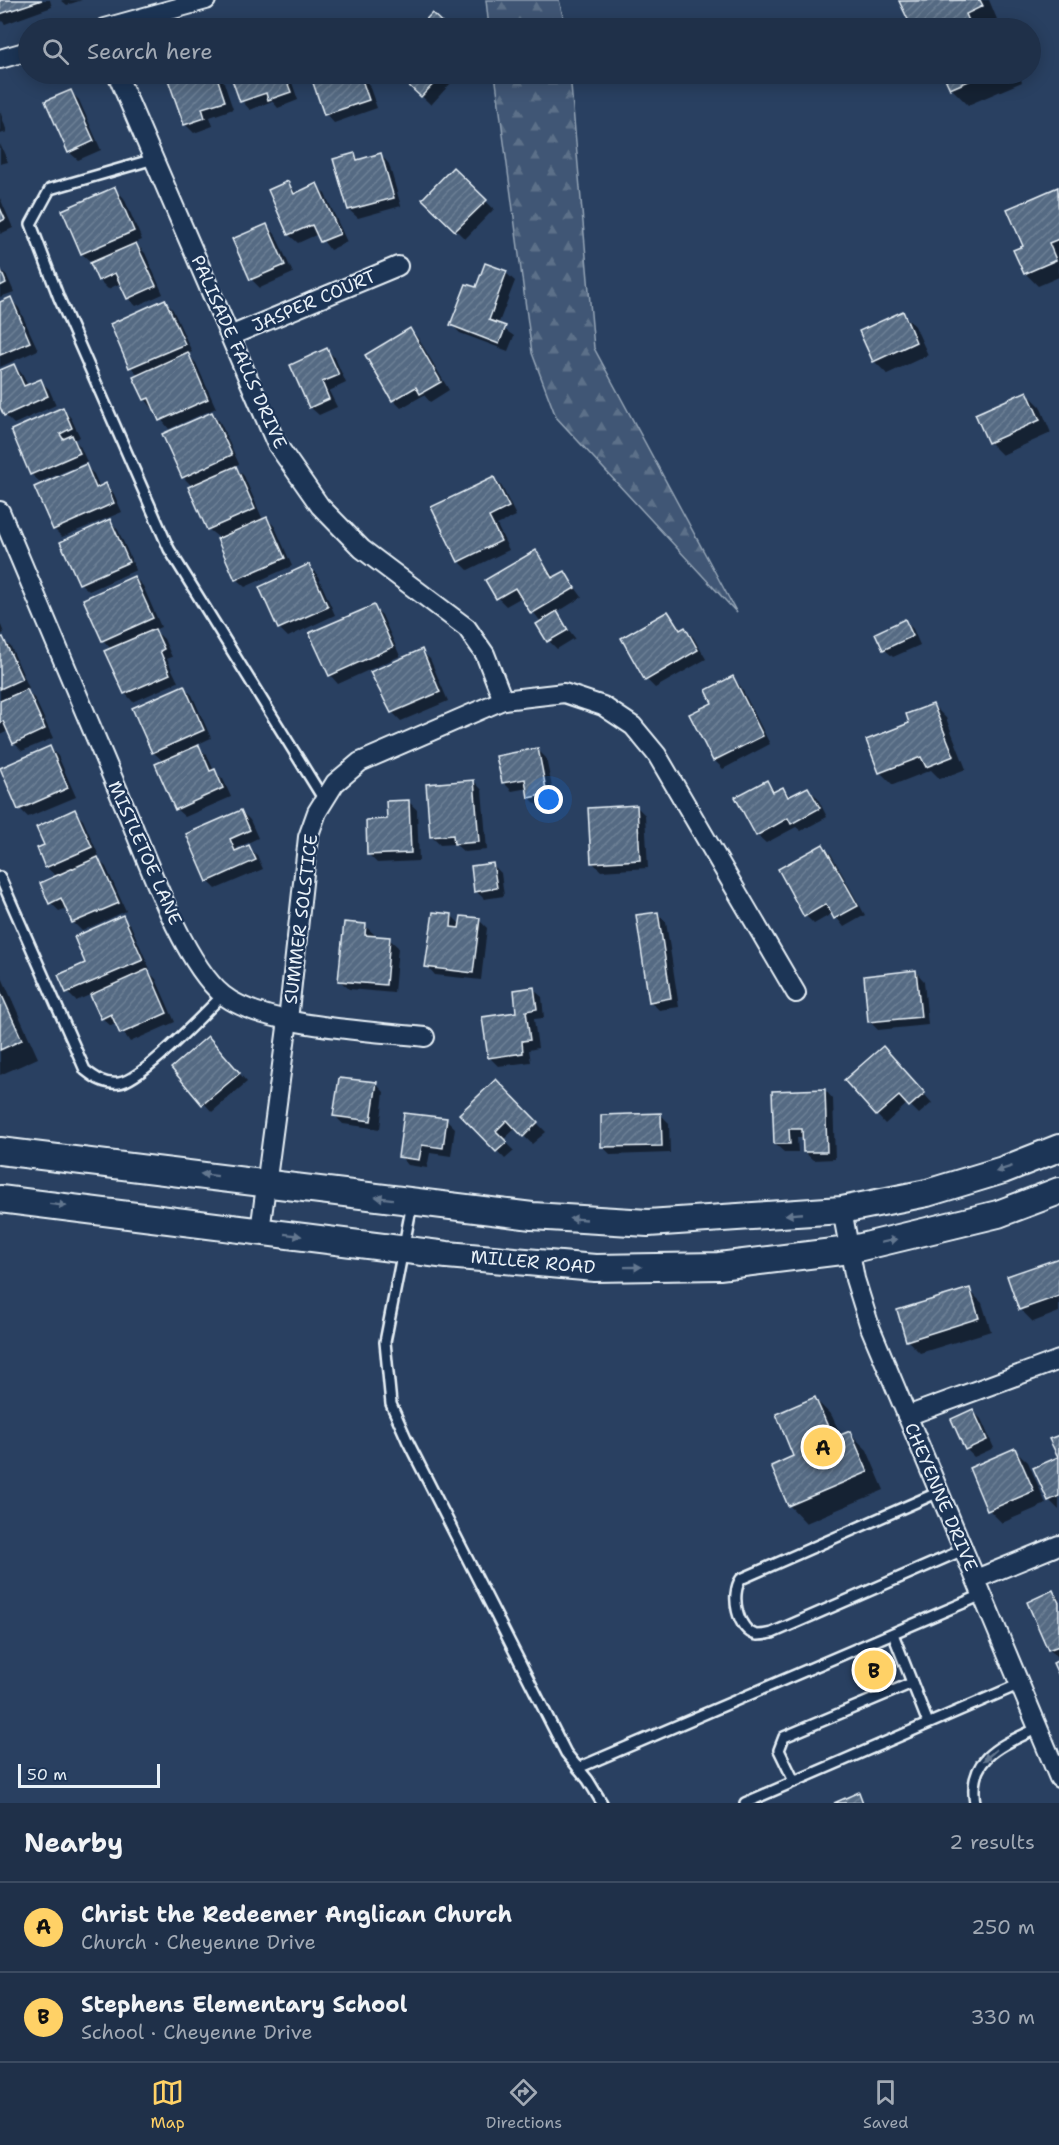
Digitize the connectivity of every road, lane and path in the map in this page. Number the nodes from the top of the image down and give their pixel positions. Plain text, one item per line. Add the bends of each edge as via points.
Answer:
1 (206, 0) edge
2 (141, 18) edge
3 (18, 54) edge
4 (0, 59) edge
5 (121, 84) edge
6 (154, 159) junction
7 (398, 266) dead end
8 (230, 336) junction
9 (0, 511) edge
10 (503, 700) junction
11 (324, 800) junction
12 (0, 877) edge
13 (796, 993) dead end
14 (223, 995) junction
15 (288, 1020) junction
16 (425, 1037) dead end
17 (1059, 1148) edge
18 (0, 1151) edge
19 (267, 1182) junction
20 (1059, 1191) edge
21 (0, 1199) edge
22 (412, 1201) junction
23 (842, 1210) junction
24 (260, 1231) junction
25 (401, 1249) junction
26 (849, 1250) junction
27 (1059, 1360) edge
28 (907, 1416) junction
29 (939, 1492) junction
30 (1059, 1545) edge
31 (963, 1550) junction
32 (979, 1587) junction
33 (893, 1634) junction
34 (912, 1683) junction
35 (1020, 1684) junction
36 (928, 1723) junction
37 (1038, 1728) junction
38 (578, 1768) junction
39 (1059, 1778) edge
40 (794, 1781) junction
41 (602, 1803) edge
42 (745, 1803) edge
43 (975, 1803) edge

1 - 2 street
3 - 4 street
5 - 6 street, PALISADE FALLS DRIVE
6 - 8 street, PALISADE FALLS DRIVE
6 - 11 lane via 50,189 31,224 59,298 169,549
7 - 8 street, JASPER COURT
8 - 10 street, PALISADE FALLS DRIVE via 276,443 320,506 362,549 467,628 485,654
9 - 14 street, MISTLETOE LANE via 157,884 193,959
10 - 11 street, SUMMER SOLSTICE via 360,762 335,783
10 - 13 street, SUMMER SOLSTICE via 564,693 603,706 633,726 657,755
11 - 15 street, SUMMER SOLSTICE via 308,837
12 - 14 lane via 85,1070 100,1081 119,1083 137,1076
14 - 15 street, MISTLETOE LANE via 255,1013
15 - 16 street, MISTLETOE LANE
15 - 19 street, SUMMER SOLSTICE
17 -> 23 main road via 927,1193
19 -> 18 main road
22 -> 19 main road
19 - 24 street, SUMMER SOLSTICE
26 -> 20 main road, MILLER ROAD via 998,1214
21 -> 24 main road, MILLER ROAD
23 -> 22 main road via 648,1222 532,1216
22 - 25 lane
23 - 26 street, CHEYENNE DRIVE
24 -> 25 main road, MILLER ROAD
25 -> 26 main road, MILLER ROAD via 595,1268 718,1266
25 - 38 lane via 385,1342 391,1404 566,1754
26 - 28 street, CHEYENNE DRIVE via 870,1327
27 - 28 street
28 - 29 street, CHEYENNE DRIVE
29 - 31 street, CHEYENNE DRIVE
29 - 31 lane via 741,1578 734,1600 745,1628 757,1635 772,1634
30 - 32 street
31 - 32 street, CHEYENNE DRIVE
32 - 33 lane
32 - 35 street, CHEYENNE DRIVE
33 - 34 lane
33 - 38 lane
34 - 36 lane
34 - 40 lane via 784,1737 779,1750
35 - 36 lane
35 - 37 street, CHEYENNE DRIVE
36 - 40 lane
37 - 39 street, CHEYENNE DRIVE
37 -> 43 lane via 997,1748 978,1765 972,1788
38 - 41 lane
40 - 42 lane

